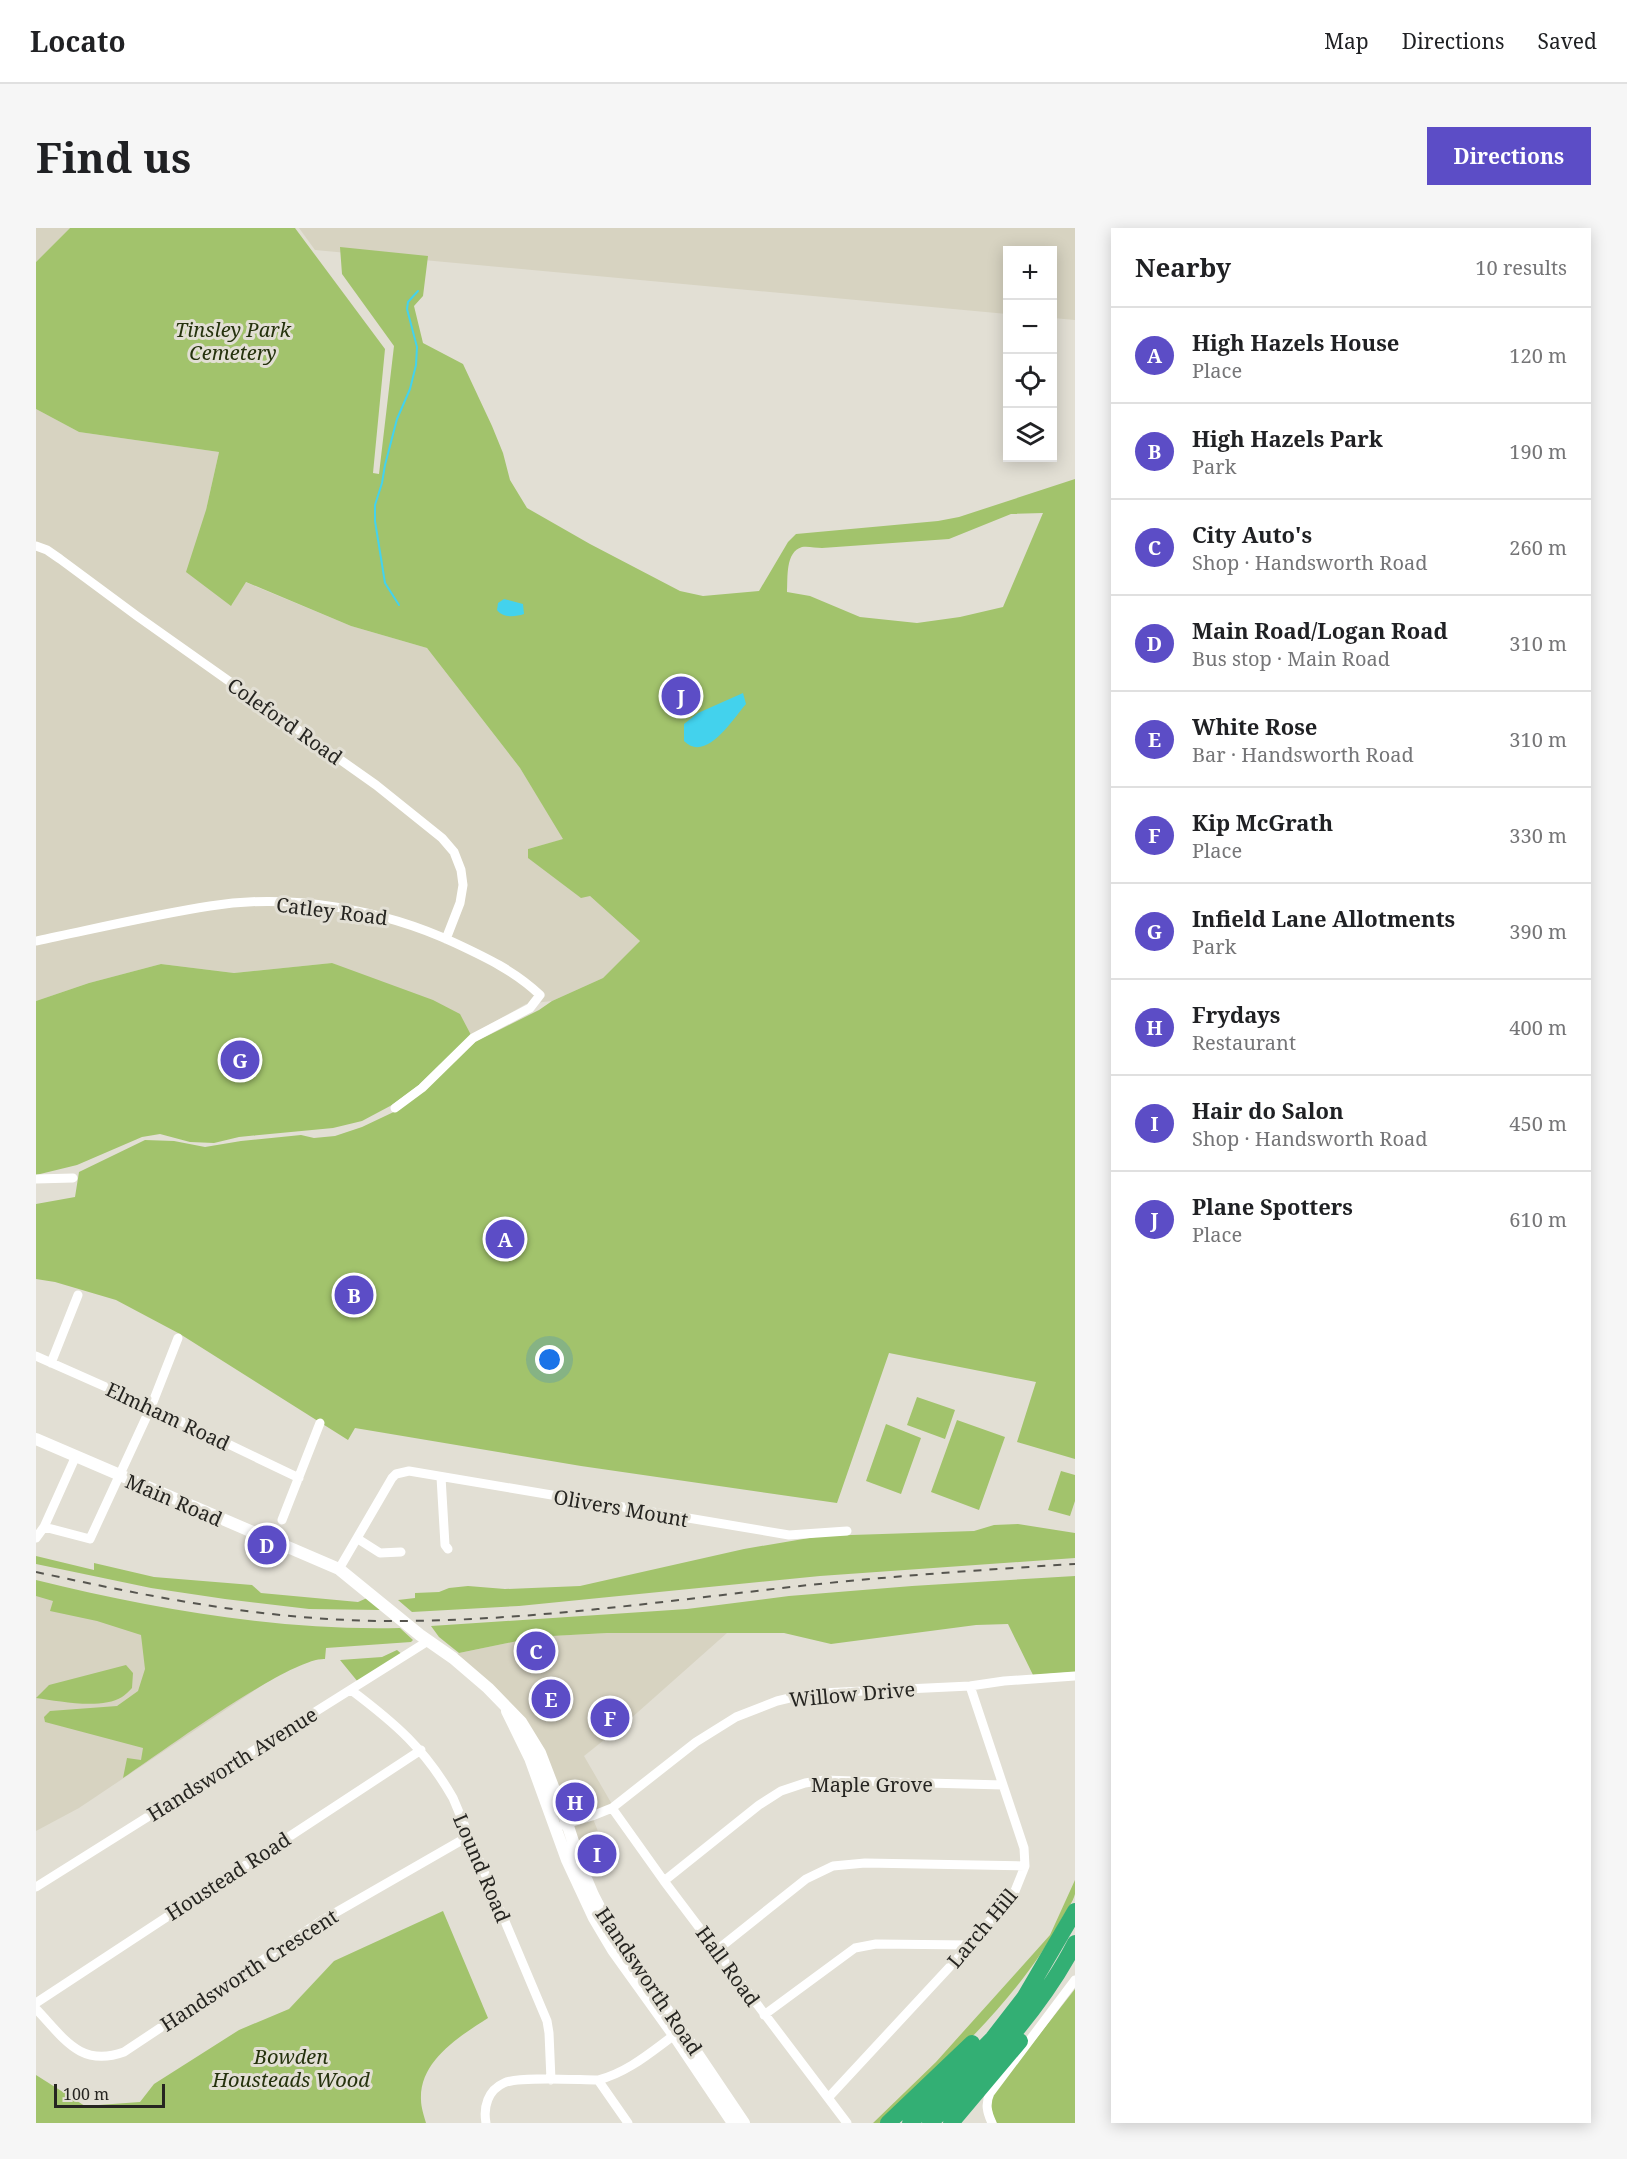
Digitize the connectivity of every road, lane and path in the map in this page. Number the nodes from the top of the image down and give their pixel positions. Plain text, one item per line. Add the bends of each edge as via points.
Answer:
1 (36, 546) edge
2 (446, 939) junction
3 (36, 941) edge
4 (395, 1108) dead end
5 (72, 1178) dead end
6 (36, 1179) edge
7 (78, 1295) dead end
8 (178, 1338) dead end
9 (36, 1356) edge
10 (51, 1363) junction
11 (151, 1407) junction
12 (320, 1423) dead end
13 (36, 1439) edge
14 (75, 1458) junction
15 (119, 1477) junction
16 (441, 1477) junction
17 (299, 1478) junction
18 (282, 1520) dead end
19 (44, 1527) junction
20 (847, 1531) dead end
21 (36, 1538) edge
22 (358, 1539) junction
23 (448, 1550) dead end
24 (400, 1552) dead end
25 (339, 1569) junction
26 (424, 1638) junction
27 (1075, 1676) edge
28 (969, 1686) junction
29 (351, 1690) junction
30 (421, 1750) junction
31 (1003, 1785) junction
32 (612, 1808) junction
33 (562, 1825) junction
34 (469, 1836) junction
35 (1025, 1866) junction
36 (664, 1881) junction
37 (36, 1887) edge
38 (1075, 1911) edge
39 (1075, 1943) edge
40 (970, 1945) junction
41 (717, 1950) junction
42 (1048, 1957) junction
43 (1063, 1966) junction
44 (1075, 1980) edge
45 (36, 2003) edge
46 (36, 2010) edge
47 (764, 2015) junction
48 (678, 2033) junction
49 (551, 2080) junction
50 (598, 2080) junction
51 (828, 2098) junction
52 (486, 2123) edge
53 (628, 2123) edge
54 (733, 2123) edge
55 (744, 2123) edge
56 (847, 2123) edge
57 (888, 2123) edge
58 (910, 2123) edge
59 (930, 2123) edge
60 (951, 2123) edge
61 (992, 2123) edge

1 - 2 street, Coleford Road via 60,559 369,780 442,838 454,852 463,885
2 - 3 street, Catley Road via 403,921 354,910 250,902 211,905
2 - 4 street, Catley Road via 493,960 525,980 540,995 530,1008 473,1038 422,1088
5 - 6 street
7 - 10 street
8 - 11 street
9 - 10 street, Elmham Road
10 - 11 street, Elmham Road
11 - 15 street
11 - 17 street, Elmham Road
12 - 17 street
13 - 14 main road, Main Road
14 - 15 main road, Main Road
14 - 19 street
15 - 19 street via 90,1539
15 - 25 main road, Main Road
16 - 20 street, Olivers Mount via 789,1535
16 - 22 street, Olivers Mount via 396,1474
16 - 23 street
17 - 18 street
19 - 21 street
22 - 24 street via 380,1553
22 - 25 street
25 - 26 main road, Main Road
26 - 29 street, Handsworth Avenue
26 - 33 main road, Handsworth Road via 464,1667 521,1722 532,1738
27 - 28 street, Willow Drive
28 - 31 street, Larch Hill
28 - 32 street, Willow Drive via 821,1693 777,1701 716,1728
29 - 30 street, Lound Road
29 - 37 street, Handsworth Avenue
30 - 34 street, Lound Road via 453,1798
30 - 45 street, Houstead Road
31 - 35 street, Larch Hill via 1024,1848
31 - 36 street, Maple Grove via 831,1780 805,1783 781,1791 759,1805
32 - 33 street, Willow Drive
32 - 36 street, Hall Road
33 - 48 main road, Handsworth Road via 608,1924
34 - 46 street, Handsworth Crescent via 321,1921 124,2052 89,2057 73,2047
34 - 49 street, Lound Road via 547,2021
35 - 40 street, Larch Hill via 1015,1891
35 - 41 street via 833,1866 806,1879
36 - 41 street, Hall Road
38 - 42 highway
39 - 43 highway
40 - 47 street via 876,1944 855,1948
40 - 51 street, Larch Hill
41 - 47 street, Hall Road
42 - 57 highway via 990,2026
42 - 58 highway via 993,2038
43 - 59 highway via 1013,2034
43 - 60 highway via 1048,1998 1014,2049
44 - 61 street via 990,2093 986,2109
47 - 51 street, Hall Road
48 - 50 street via 628,2068
48 - 54 main road, Handsworth Road
48 - 55 main road, Handsworth Road
49 - 50 street
49 - 52 street via 502,2084 487,2102
50 - 53 street
51 - 56 street, Hall Road

